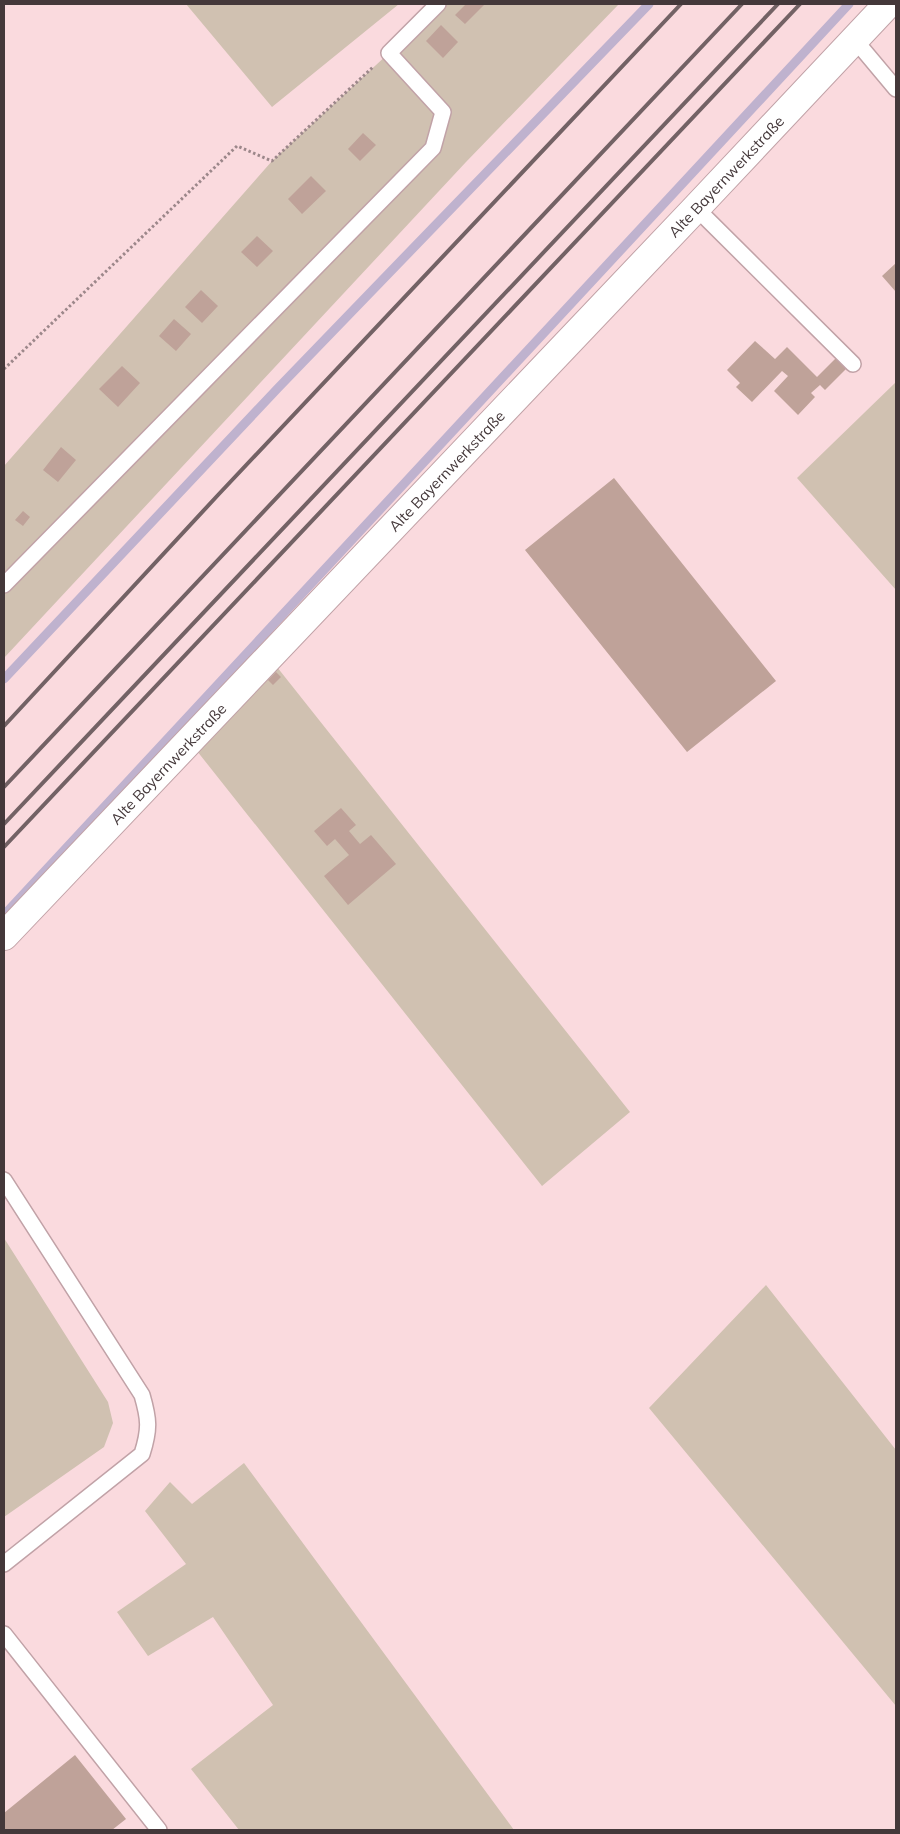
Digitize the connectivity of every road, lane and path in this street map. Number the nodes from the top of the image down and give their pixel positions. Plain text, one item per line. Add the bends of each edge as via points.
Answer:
1 (438, 4) edge
2 (888, 4) edge
3 (855, 40) junction
4 (388, 53) junction
5 (896, 89) edge
6 (696, 208) junction
7 (853, 364) dead end
8 (4, 369) edge
9 (4, 585) edge
10 (4, 936) edge
11 (4, 1180) edge
12 (4, 1564) edge
13 (4, 1634) edge
14 (159, 1830) edge

1 - 4 lane
2 - 3 street, Alte Bayernwerkstraße
3 - 5 lane
3 - 6 street, Alte Bayernwerkstraße
4 - 8 path via 272,162 237,146
4 - 9 lane via 443,112 434,148
6 - 7 lane
6 - 10 street, Alte Bayernwerkstraße
11 - 12 lane via 142,1395 148,1418 142,1454
13 - 14 lane

